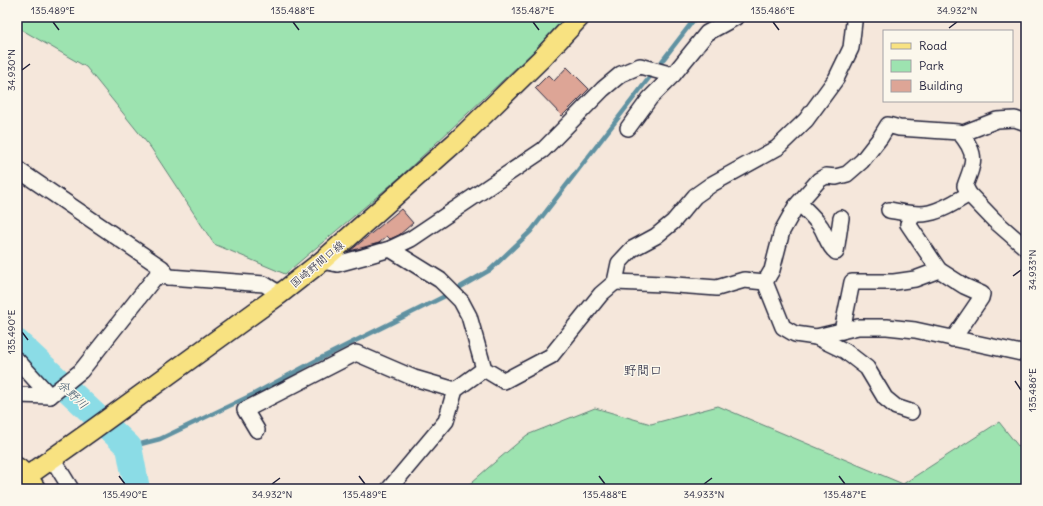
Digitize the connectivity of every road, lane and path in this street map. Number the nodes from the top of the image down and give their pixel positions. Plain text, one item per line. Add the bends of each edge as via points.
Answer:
1 (580, 17) edge
2 (736, 17) edge
3 (853, 17) edge
4 (672, 76) junction
5 (1026, 123) edge
6 (628, 128) dead end
7 (961, 134) junction
8 (17, 169) edge
9 (969, 194) junction
10 (799, 203) junction
11 (889, 210) dead end
12 (914, 214) junction
13 (841, 218) dead end
14 (1026, 248) edge
15 (390, 249) junction
16 (322, 260) junction
17 (940, 270) junction
18 (168, 277) junction
19 (615, 282) junction
20 (765, 282) junction
21 (280, 294) junction
22 (842, 331) junction
23 (816, 337) junction
24 (953, 339) junction
25 (1026, 354) edge
26 (17, 360) edge
27 (484, 369) junction
28 (455, 390) junction
29 (17, 395) edge
30 (50, 396) junction
31 (911, 412) dead end
32 (258, 430) dead end
33 (52, 458) junction
34 (26, 478) edge
35 (71, 489) edge
36 (389, 489) edge

1 - 16 main road, 国崎野間口線 via 458,140
2 - 4 street via 707,33
3 - 19 street via 851,48 836,79 806,120 777,148 712,184 695,196 673,222 656,236 632,249 619,263
4 - 6 street via 650,98
4 - 15 street via 640,66 621,74 543,150 411,239
5 - 7 street via 1015,119 997,120
7 - 9 street via 971,151 973,163 965,186
7 - 10 street via 888,125 862,161 847,174 826,176 819,180
8 - 18 street via 162,268
9 - 12 street via 951,205 929,213
9 - 14 street
10 - 13 street via 812,215 836,252
10 - 20 street via 782,231 772,270
11 - 12 street
12 - 17 street via 908,224
15 - 16 street via 337,264
15 - 27 street via 440,280 461,302 469,316
16 - 21 main road, 国崎野間口線
17 - 22 street via 914,279 894,282 852,282
17 - 24 street via 982,294
18 - 21 street via 264,284
18 - 30 street via 156,276 81,371
19 - 20 street via 717,288 744,280
19 - 27 street via 601,294 551,356 504,381
20 - 23 street via 783,327 795,334
21 - 33 main road, 国崎野間口線
22 - 23 street
22 - 24 street via 858,327 887,327 915,330
23 - 31 street via 845,351 862,364 885,398 896,407
24 - 25 street
26 - 30 street
27 - 28 street
28 - 32 street via 414,378 356,353 245,410
28 - 36 street via 446,421
29 - 30 street
33 - 34 main road, 国崎野間口線
33 - 35 street

